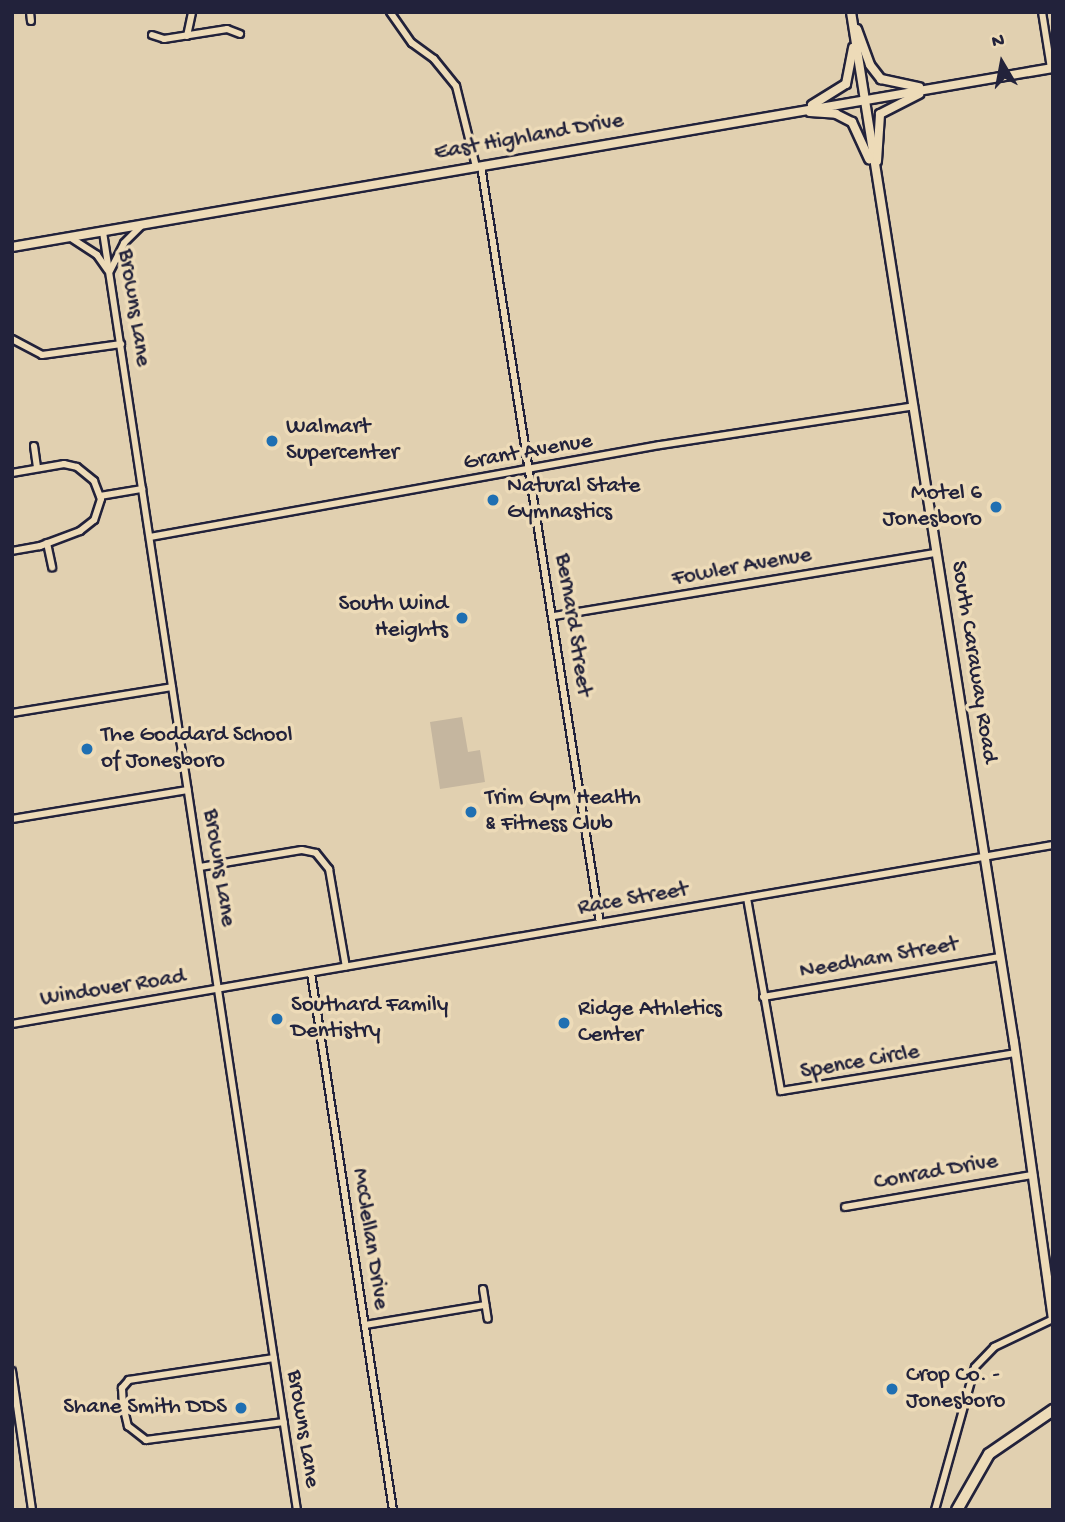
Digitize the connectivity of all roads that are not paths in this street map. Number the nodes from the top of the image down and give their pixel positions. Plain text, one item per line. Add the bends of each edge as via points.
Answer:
1 (30, 12) edge
2 (192, 12) edge
3 (390, 12) edge
4 (1042, 12) edge
5 (851, 13) edge
6 (31, 21) dead end
7 (240, 34) dead end
8 (152, 35) dead end
9 (187, 36) junction
10 (1052, 68) edge
11 (934, 88) junction
12 (864, 99) junction
13 (800, 110) junction
14 (478, 167) junction
15 (876, 178) junction
16 (142, 225) junction
17 (103, 232) junction
18 (71, 238) junction
19 (12, 247) edge
20 (110, 273) junction
21 (12, 339) edge
22 (121, 344) junction
23 (914, 406) junction
24 (34, 446) dead end
25 (37, 468) junction
26 (531, 471) junction
27 (12, 473) edge
28 (142, 489) junction
29 (100, 496) junction
30 (149, 537) junction
31 (47, 543) junction
32 (12, 551) edge
33 (935, 553) junction
34 (52, 566) dead end
35 (554, 617) junction
36 (172, 687) junction
37 (12, 713) edge
38 (188, 790) junction
39 (12, 819) edge
40 (1053, 845) edge
41 (985, 857) junction
42 (200, 867) junction
43 (747, 898) junction
44 (600, 923) junction
45 (1000, 957) junction
46 (346, 967) junction
47 (311, 973) junction
48 (219, 989) junction
49 (763, 997) junction
50 (12, 1024) edge
51 (1015, 1053) junction
52 (1033, 1175) junction
53 (845, 1206) dead end
54 (483, 1289) dead end
55 (485, 1305) junction
56 (1053, 1319) edge
57 (488, 1320) dead end
58 (365, 1325) junction
59 (274, 1358) junction
60 (12, 1371) edge
61 (1053, 1410) edge
62 (1048, 1418) edge
63 (284, 1422) junction
64 (32, 1510) edge
65 (297, 1510) edge
66 (393, 1510) edge
67 (935, 1510) edge
68 (957, 1510) edge

1 - 6 street
2 - 9 street
3 - 14 street, Bernard Street via 407,37 435,59 456,86
4 - 10 street
5 - 11 main road via 870,65 881,79 896,86
5 - 12 main road, South Caraway Road
5 - 13 main road via 849,80 834,95
7 - 9 street via 227,29
8 - 9 street via 164,39
10 - 11 main road, East Highland Drive
11 - 12 main road, East Highland Drive
11 - 15 main road via 880,114
12 - 13 main road, East Highland Drive
12 - 15 main road, South Caraway Road
13 - 14 main road, East Highland Drive
13 - 15 main road via 836,114 852,122
14 - 16 main road, East Highland Drive
14 - 26 street, Bernard Street
15 - 23 main road, South Caraway Road
16 - 17 main road, East Highland Drive
16 - 20 street via 124,243
17 - 18 main road, East Highland Drive
17 - 20 street, Browns Lane
18 - 19 main road, East Highland Drive
18 - 20 street via 97,255
20 - 22 street, Browns Lane
21 - 22 street via 42,355
22 - 28 street, Browns Lane
23 - 26 street, Grant Avenue
23 - 33 main road, South Caraway Road
24 - 25 street
25 - 27 street
25 - 29 street via 77,467 94,481
26 - 30 street, Grant Avenue
26 - 35 street, Bernard Street
28 - 29 street
28 - 30 street, Browns Lane
29 - 31 street via 100,507 90,524
30 - 36 street, Browns Lane
31 - 32 street
31 - 34 street
33 - 35 street, Fowler Avenue
33 - 41 main road, South Caraway Road
35 - 44 street, Bernard Street
36 - 37 street
36 - 38 street, Browns Lane
38 - 39 street
38 - 42 street, Browns Lane
40 - 41 street, Race Street
41 - 43 street, Race Street
41 - 45 main road, South Caraway Road
42 - 46 street via 302,850 316,853 329,869
42 - 48 street, Browns Lane
43 - 44 street, Race Street
43 - 49 street, Spence Circle
44 - 46 street, Race Street
45 - 49 street, Needham Street
45 - 51 main road, South Caraway Road
46 - 47 street, Race Street
47 - 48 street, Race Street
47 - 58 street, McClellan Drive
48 - 50 street, Windover Road
48 - 59 street, Browns Lane
49 - 51 street, Spence Circle via 776,1084 784,1093
51 - 52 main road, South Caraway Road
52 - 53 street, Conrad Drive
52 - 56 main road, South Caraway Road
54 - 55 street
55 - 57 street
55 - 58 street
56 - 67 street via 994,1347 975,1367
58 - 66 street, McClellan Drive
59 - 63 street, Browns Lane
59 - 63 street via 129,1380 122,1388 123,1405 128,1426 146,1440
60 - 64 street
61 - 62 highway
62 - 68 highway via 1010,1436 989,1454
63 - 65 street, Browns Lane

